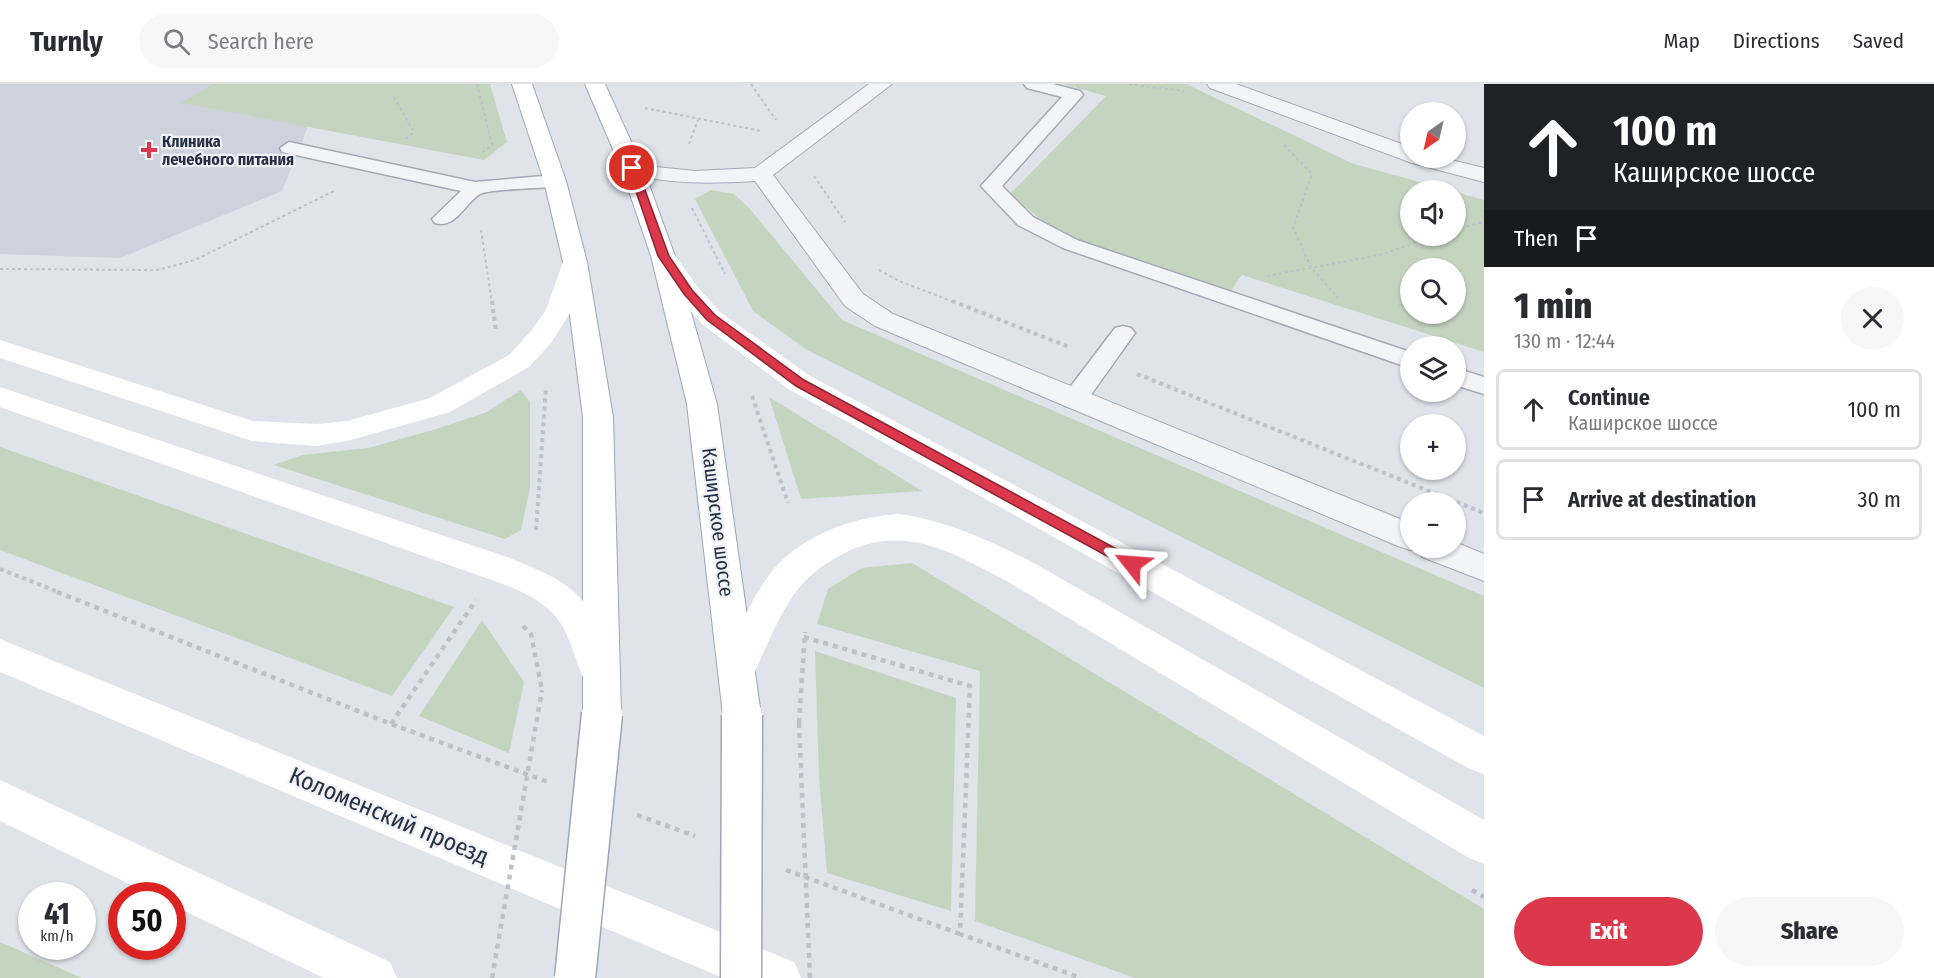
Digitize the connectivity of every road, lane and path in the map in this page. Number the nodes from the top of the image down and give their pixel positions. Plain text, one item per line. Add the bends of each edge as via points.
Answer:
1 (522, 84) edge
2 (595, 84) edge
3 (882, 84) edge
4 (1033, 84) edge
5 (1217, 84) edge
6 (394, 97) dead end
7 (648, 117) dead end
8 (698, 120) junction
9 (764, 132) dead end
10 (1277, 141) dead end
11 (289, 148) dead end
12 (1400, 150) edge
13 (373, 166) junction
14 (632, 168) junction
15 (1458, 168) edge
16 (760, 174) junction
17 (1484, 175) edge
18 (676, 176) junction
19 (555, 181) junction
20 (475, 188) junction
21 (442, 219) dead end
22 (1484, 222) edge
23 (1466, 226) edge
24 (1406, 246) edge
25 (663, 256) junction
26 (575, 262) junction
27 (1311, 267) junction
28 (0, 269) edge
29 (728, 281) dead end
30 (1123, 333) dead end
31 (1354, 341) junction
32 (0, 349) edge
33 (1400, 357) edge
34 (1466, 380) edge
35 (546, 386) dead end
36 (1484, 386) edge
37 (752, 395) dead end
38 (0, 397) edge
39 (1074, 399) junction
40 (788, 503) dead end
41 (536, 530) dead end
42 (1400, 533) edge
43 (1459, 558) edge
44 (1484, 568) edge
45 (0, 569) edge
46 (476, 600) dead end
47 (805, 626) dead end
48 (804, 637) junction
49 (0, 655) edge
50 (737, 671) junction
51 (542, 690) dead end
52 (601, 696) junction
53 (391, 724) junction
54 (1484, 756) edge
55 (558, 786) dead end
56 (0, 800) edge
57 (625, 810) dead end
58 (703, 839) dead end
59 (1484, 843) edge
60 (782, 868) dead end
61 (1463, 885) dead end
62 (1484, 897) edge
63 (960, 934) junction
64 (374, 978) edge
65 (492, 978) edge
66 (575, 978) edge
67 (741, 978) edge
68 (778, 978) edge
69 (810, 978) edge
70 (1081, 978) edge

1 - 19 main road
2 - 14 main road, Каширское шоссе
3 - 16 street
4 - 31 lane via 1074,95 991,186 1017,217 1040,232 1162,280
5 - 12 street
6 - 13 path via 414,132
7 - 8 path via 641,107
8 - 9 path
8 - 18 path
10 - 27 path via 1312,174 1293,228
11 - 13 lane
13 - 20 lane
13 - 28 path via 380,168 177,266 157,270
14 - 18 street
14 - 25 main road, Каширское шоссе
15 - 17 street
16 - 18 street
16 - 39 street via 854,300 884,320
18 - 29 path
19 - 20 lane
19 - 26 main road
20 - 21 lane
22 - 23 path
24 - 27 path
25 - 50 main road, Каширское шоссе via 702,404
25 - 54 main road via 711,318 800,383
26 - 32 main road via 559,310 519,361 440,405 347,431 316,435 252,431
26 - 52 main road via 598,417
27 - 31 path via 1361,326
30 - 39 lane
31 - 33 lane
34 - 36 lane
35 - 41 path
37 - 40 path
38 - 52 main road via 495,567 554,591 576,613
39 - 42 street
43 - 44 street
45 - 53 path
46 - 53 path
47 - 48 path
48 - 63 path via 970,686
48 - 69 path, bridge via 800,723
49 - 68 main road, Коломенский проезд
50 - 59 main road via 780,587 800,564 838,539 858,532 897,526 934,531 1020,572
50 - 67 main road, Каширское шоссе, bridge via 742,715
51 - 65 path, bridge
52 - 66 main road, bridge
53 - 55 path
56 - 64 main road
57 - 58 path
60 - 63 path
61 - 62 path
63 - 70 path

